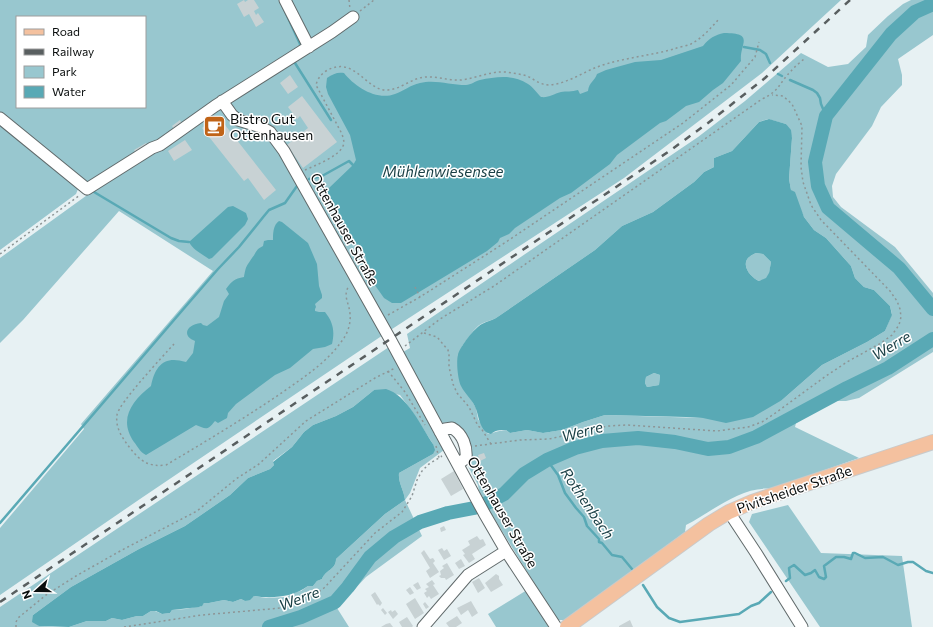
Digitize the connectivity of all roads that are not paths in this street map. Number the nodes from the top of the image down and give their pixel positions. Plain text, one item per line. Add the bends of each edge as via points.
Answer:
1 (285, 0) edge
2 (353, 17) road end
3 (309, 48) junction
4 (222, 101) junction
5 (0, 118) edge
6 (440, 432) junction
7 (933, 442) edge
8 (458, 464) junction
9 (729, 512) junction
10 (506, 551) junction
11 (424, 627) edge
12 (556, 627) edge
13 (567, 627) edge
14 (802, 627) edge

1 - 3 street
2 - 3 street
3 - 4 street
4 - 5 street via 160,145 88,189
4 - 6 street, Ottenhauser Straße via 238,120 270,132 284,151
6 - 8 street, Ottenhauser Straße
6 - 8 street via 449,428 461,435 466,448 466,458
7 - 9 main road, Pivitsheider Straße
8 - 10 street, Ottenhauser Straße
9 - 13 main road, Pivitsheider Straße
9 - 14 street
10 - 11 street via 468,575
10 - 12 street, Ottenhauser Straße

